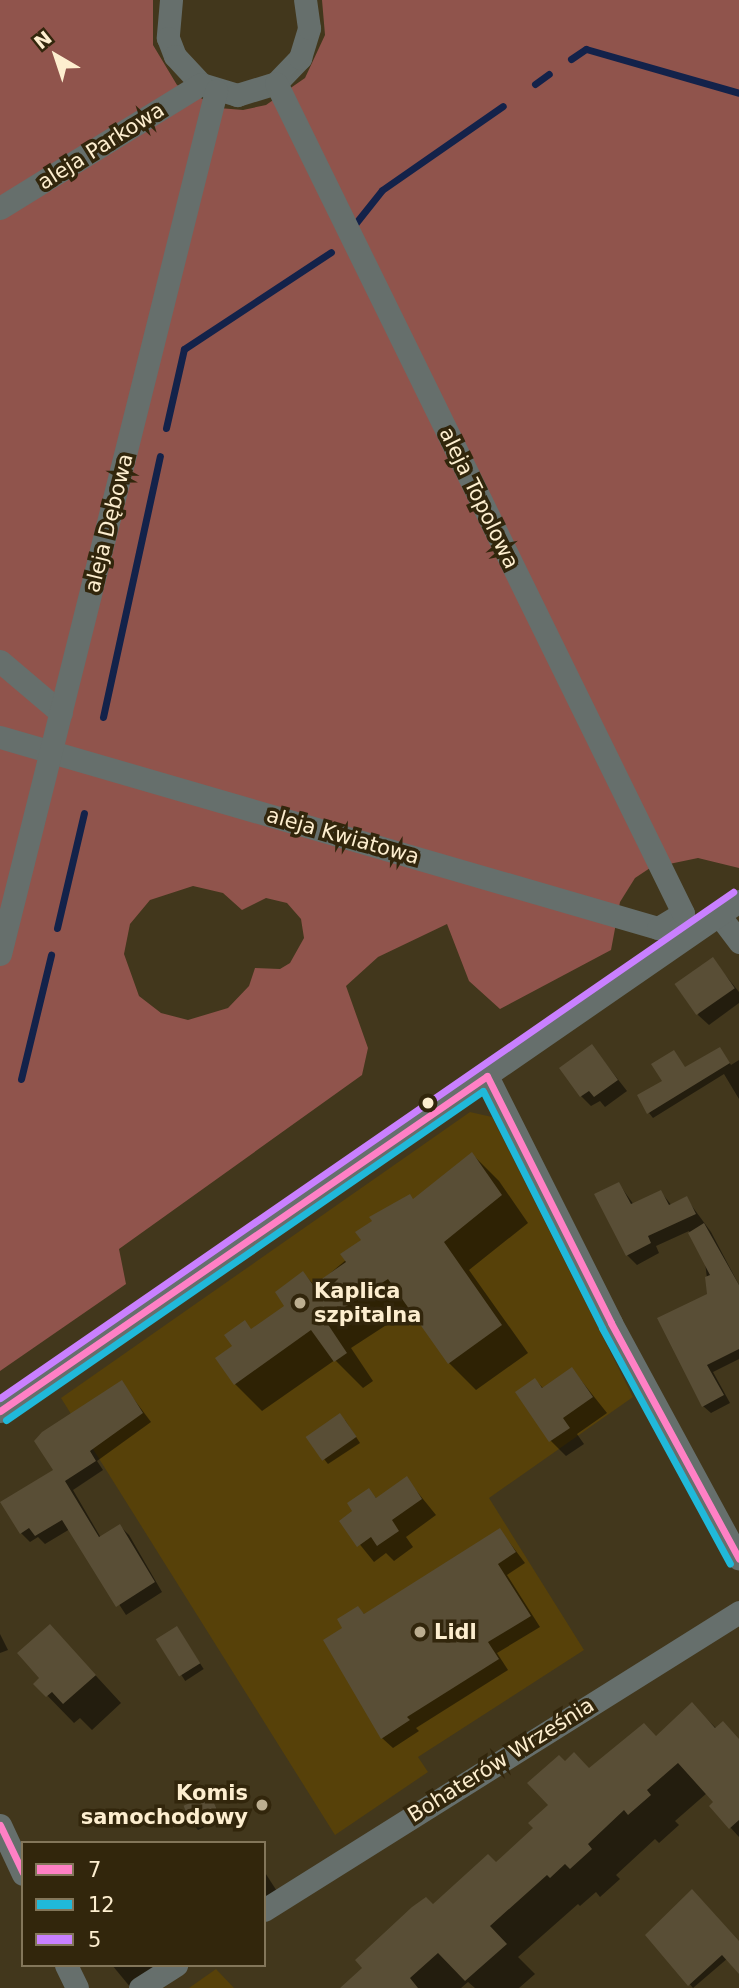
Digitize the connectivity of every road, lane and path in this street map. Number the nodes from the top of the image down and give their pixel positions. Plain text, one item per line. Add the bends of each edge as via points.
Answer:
1 (171, 0) edge
2 (305, 0) edge
3 (276, 83) junction
4 (209, 88) junction
5 (0, 208) edge
6 (0, 661) edge
7 (61, 713) junction
8 (0, 737) edge
9 (51, 752) junction
10 (739, 901) edge
11 (682, 913) joint
12 (719, 915) junction
13 (739, 942) edge
14 (0, 954) edge
15 (487, 1076) junction
16 (0, 1411) edge
17 (739, 1559) edge
18 (739, 1612) edge
19 (0, 1825) edge
20 (21, 1870) edge
21 (266, 1909) edge
22 (67, 1967) edge
23 (173, 1967) edge
24 (77, 1988) edge
25 (140, 1988) edge

1 - 4 street via 167,18 175,56
2 - 3 street via 307,42 300,58
3 - 4 street via 237,94
3 - 11 street, aleja Topolowa
4 - 5 street, aleja Parkowa
4 - 7 street, aleja Dębowa
6 - 7 street
7 - 9 street, aleja Dębowa
8 - 9 street, aleja Kwiatowa
9 - 11 street, aleja Kwiatowa via 659,928
9 - 14 street, aleja Dębowa
10 - 12 street
12 - 13 street
12 - 15 street
15 - 16 street
15 - 17 street via 618,1335
18 - 21 street, Bohaterów Września
19 - 20 street
22 - 24 street
23 - 25 street

